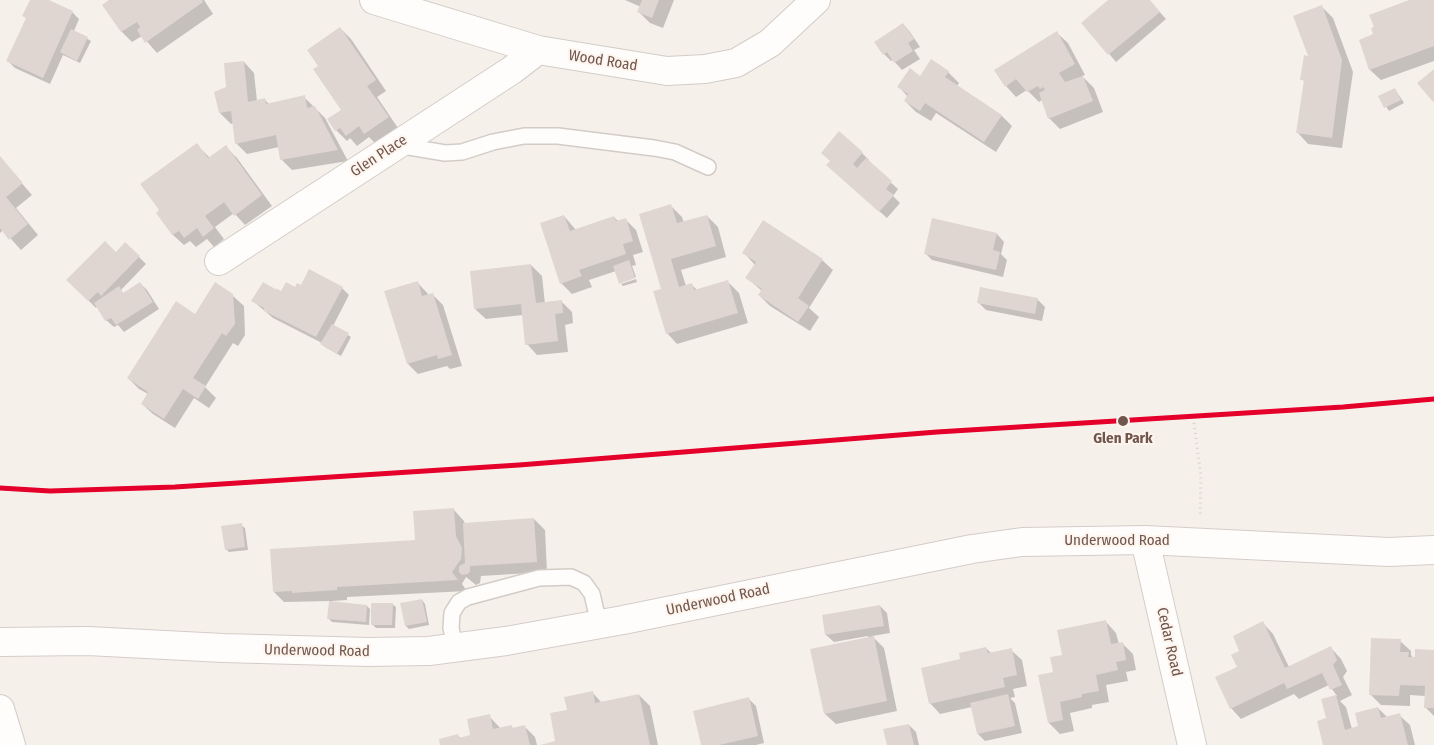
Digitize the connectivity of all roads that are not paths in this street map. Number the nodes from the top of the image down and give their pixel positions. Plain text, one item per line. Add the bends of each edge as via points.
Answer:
1 (374, 0) edge
2 (816, 0) edge
3 (538, 50) junction
4 (397, 145) junction
5 (708, 167) dead end
6 (220, 261) dead end
7 (1145, 540) junction
8 (1434, 550) edge
9 (599, 624) junction
10 (0, 642) edge
11 (455, 648) junction
12 (0, 709) edge
13 (12, 745) edge
14 (1192, 745) edge

1 - 3 main road, Wood Road
2 - 3 main road, Wood Road via 770,43 736,63 705,70 668,71
3 - 4 main road, Glen Place
4 - 5 lane via 445,153 462,152 524,136 558,136 675,152
4 - 6 main road, Glen Place
7 - 8 main road, Underwood Road via 1389,552
7 - 9 main road, Underwood Road via 1022,542 972,549
7 - 14 main road, Cedar Road
9 - 11 main road, Underwood Road
9 - 11 lane via 592,594 584,583 571,577 539,578 459,602 452,613
10 - 11 main road, Underwood Road via 88,641 368,652
12 - 13 main road

